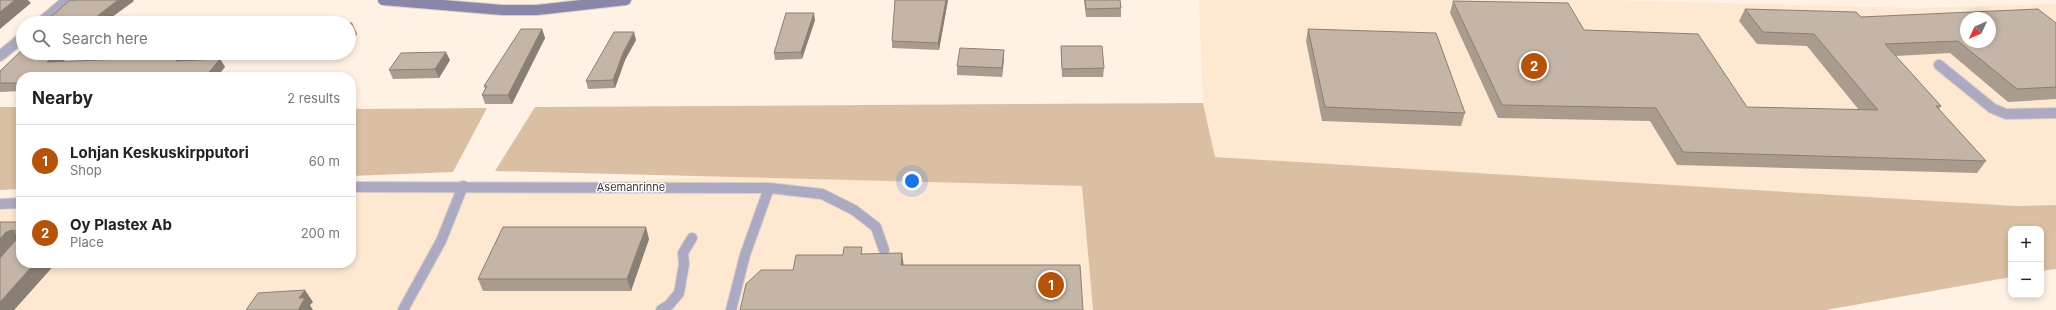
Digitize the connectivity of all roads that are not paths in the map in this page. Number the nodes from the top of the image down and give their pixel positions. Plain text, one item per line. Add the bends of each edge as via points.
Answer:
1 (68, 0) edge
2 (383, 0) edge
3 (626, 0) edge
4 (49, 16) edge
5 (16, 43) edge
6 (0, 56) edge
7 (1939, 65) dead end
8 (2056, 113) edge
9 (463, 186) junction
10 (356, 187) edge
11 (769, 188) junction
12 (16, 203) edge
13 (0, 204) edge
14 (692, 238) dead end
15 (884, 250) dead end
16 (403, 310) edge
17 (661, 310) edge
18 (731, 310) edge

1 - 4 street
2 - 3 street via 502,10 537,10
5 - 6 street
7 - 8 street via 1992,108 2006,114
9 - 10 street, Asemanrinne
9 - 11 street, Asemanrinne
9 - 16 street via 441,241
11 - 15 street, Asemanrinne via 822,194 854,210 876,227
11 - 18 street via 745,255
12 - 13 street
14 - 17 street via 683,253 684,264 679,294 670,305

